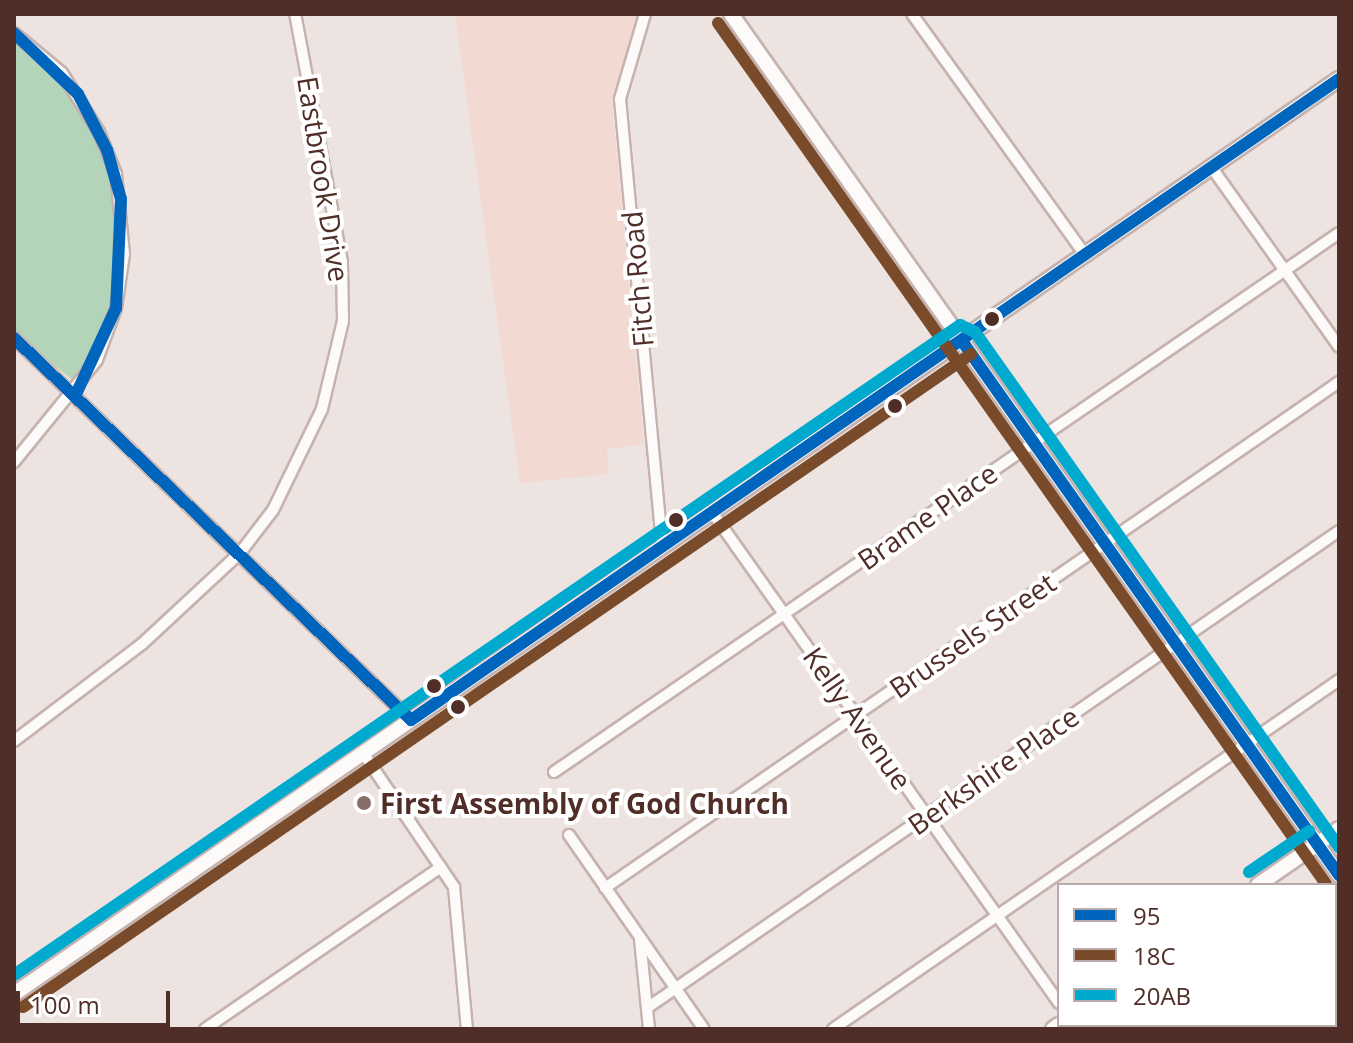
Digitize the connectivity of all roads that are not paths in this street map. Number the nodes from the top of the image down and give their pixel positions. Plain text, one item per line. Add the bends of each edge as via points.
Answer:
1 (295, 14) edge
2 (645, 14) edge
3 (731, 14) edge
4 (912, 14) edge
5 (14, 33) edge
6 (1339, 79) edge
7 (1212, 168) junction
8 (1339, 233) edge
9 (1085, 255) junction
10 (1285, 270) junction
11 (14, 338) edge
12 (962, 341) junction
13 (1339, 347) edge
14 (1339, 382) edge
15 (76, 394) junction
16 (1034, 442) junction
17 (14, 462) edge
18 (712, 512) junction
19 (1339, 531) edge
20 (1105, 543) junction
21 (662, 547) junction
22 (240, 553) junction
23 (784, 614) junction
24 (1176, 644) junction
25 (1339, 680) edge
26 (855, 715) junction
27 (411, 720) junction
28 (14, 741) edge
29 (1247, 744) junction
30 (363, 753) junction
31 (554, 772) dead end
32 (927, 816) junction
33 (1339, 829) edge
34 (569, 835) dead end
35 (1318, 844) junction
36 (441, 867) junction
37 (1339, 875) edge
38 (1261, 883) edge
39 (605, 888) junction
40 (997, 916) junction
41 (640, 939) junction
42 (676, 989) junction
43 (14, 994) edge
44 (1057, 1000) edge
45 (647, 1008) junction
46 (205, 1029) edge
47 (467, 1029) edge
48 (649, 1029) edge
49 (704, 1029) edge
50 (833, 1029) edge

1 - 22 street, Eastbrook Drive via 325,148 343,321 304,454
2 - 21 street, Fitch Road via 620,99
3 - 12 main road
4 - 9 street
5 - 15 street via 78,94 107,150 121,199 124,254 116,308
6 - 7 main road
7 - 9 main road
7 - 10 street
8 - 10 street, Brame Place
9 - 12 main road
10 - 13 street
10 - 16 street, Brame Place
11 - 15 street
12 - 16 main road
12 - 18 main road
14 - 20 street, Brussels Street
15 - 17 street
15 - 22 street
16 - 20 main road
16 - 23 street, Brame Place
18 - 21 main road
18 - 23 street, Kelly Avenue
19 - 24 street, Berkshire Place
20 - 24 main road
20 - 26 street, Brussels Street
21 - 27 main road
22 - 27 street
22 - 28 street, Eastbrook Drive via 142,644
23 - 26 street, Kelly Avenue
23 - 31 street, Brame Place
24 - 29 main road
24 - 32 street, Berkshire Place
25 - 29 street
26 - 32 street, Kelly Avenue
26 - 39 street, Brussels Street
27 - 30 main road
29 - 35 main road
29 - 40 street
30 - 36 street
30 - 43 main road
32 - 40 street, Kelly Avenue
32 - 42 street, Berkshire Place
33 - 35 main road
34 - 39 street
35 - 37 main road
35 - 38 main road
36 - 46 street
36 - 47 street via 454,887
39 - 41 street
40 - 44 street, Kelly Avenue
40 - 50 street
41 - 42 street
41 - 45 street
42 - 45 street, Berkshire Place
42 - 49 street
45 - 48 street

